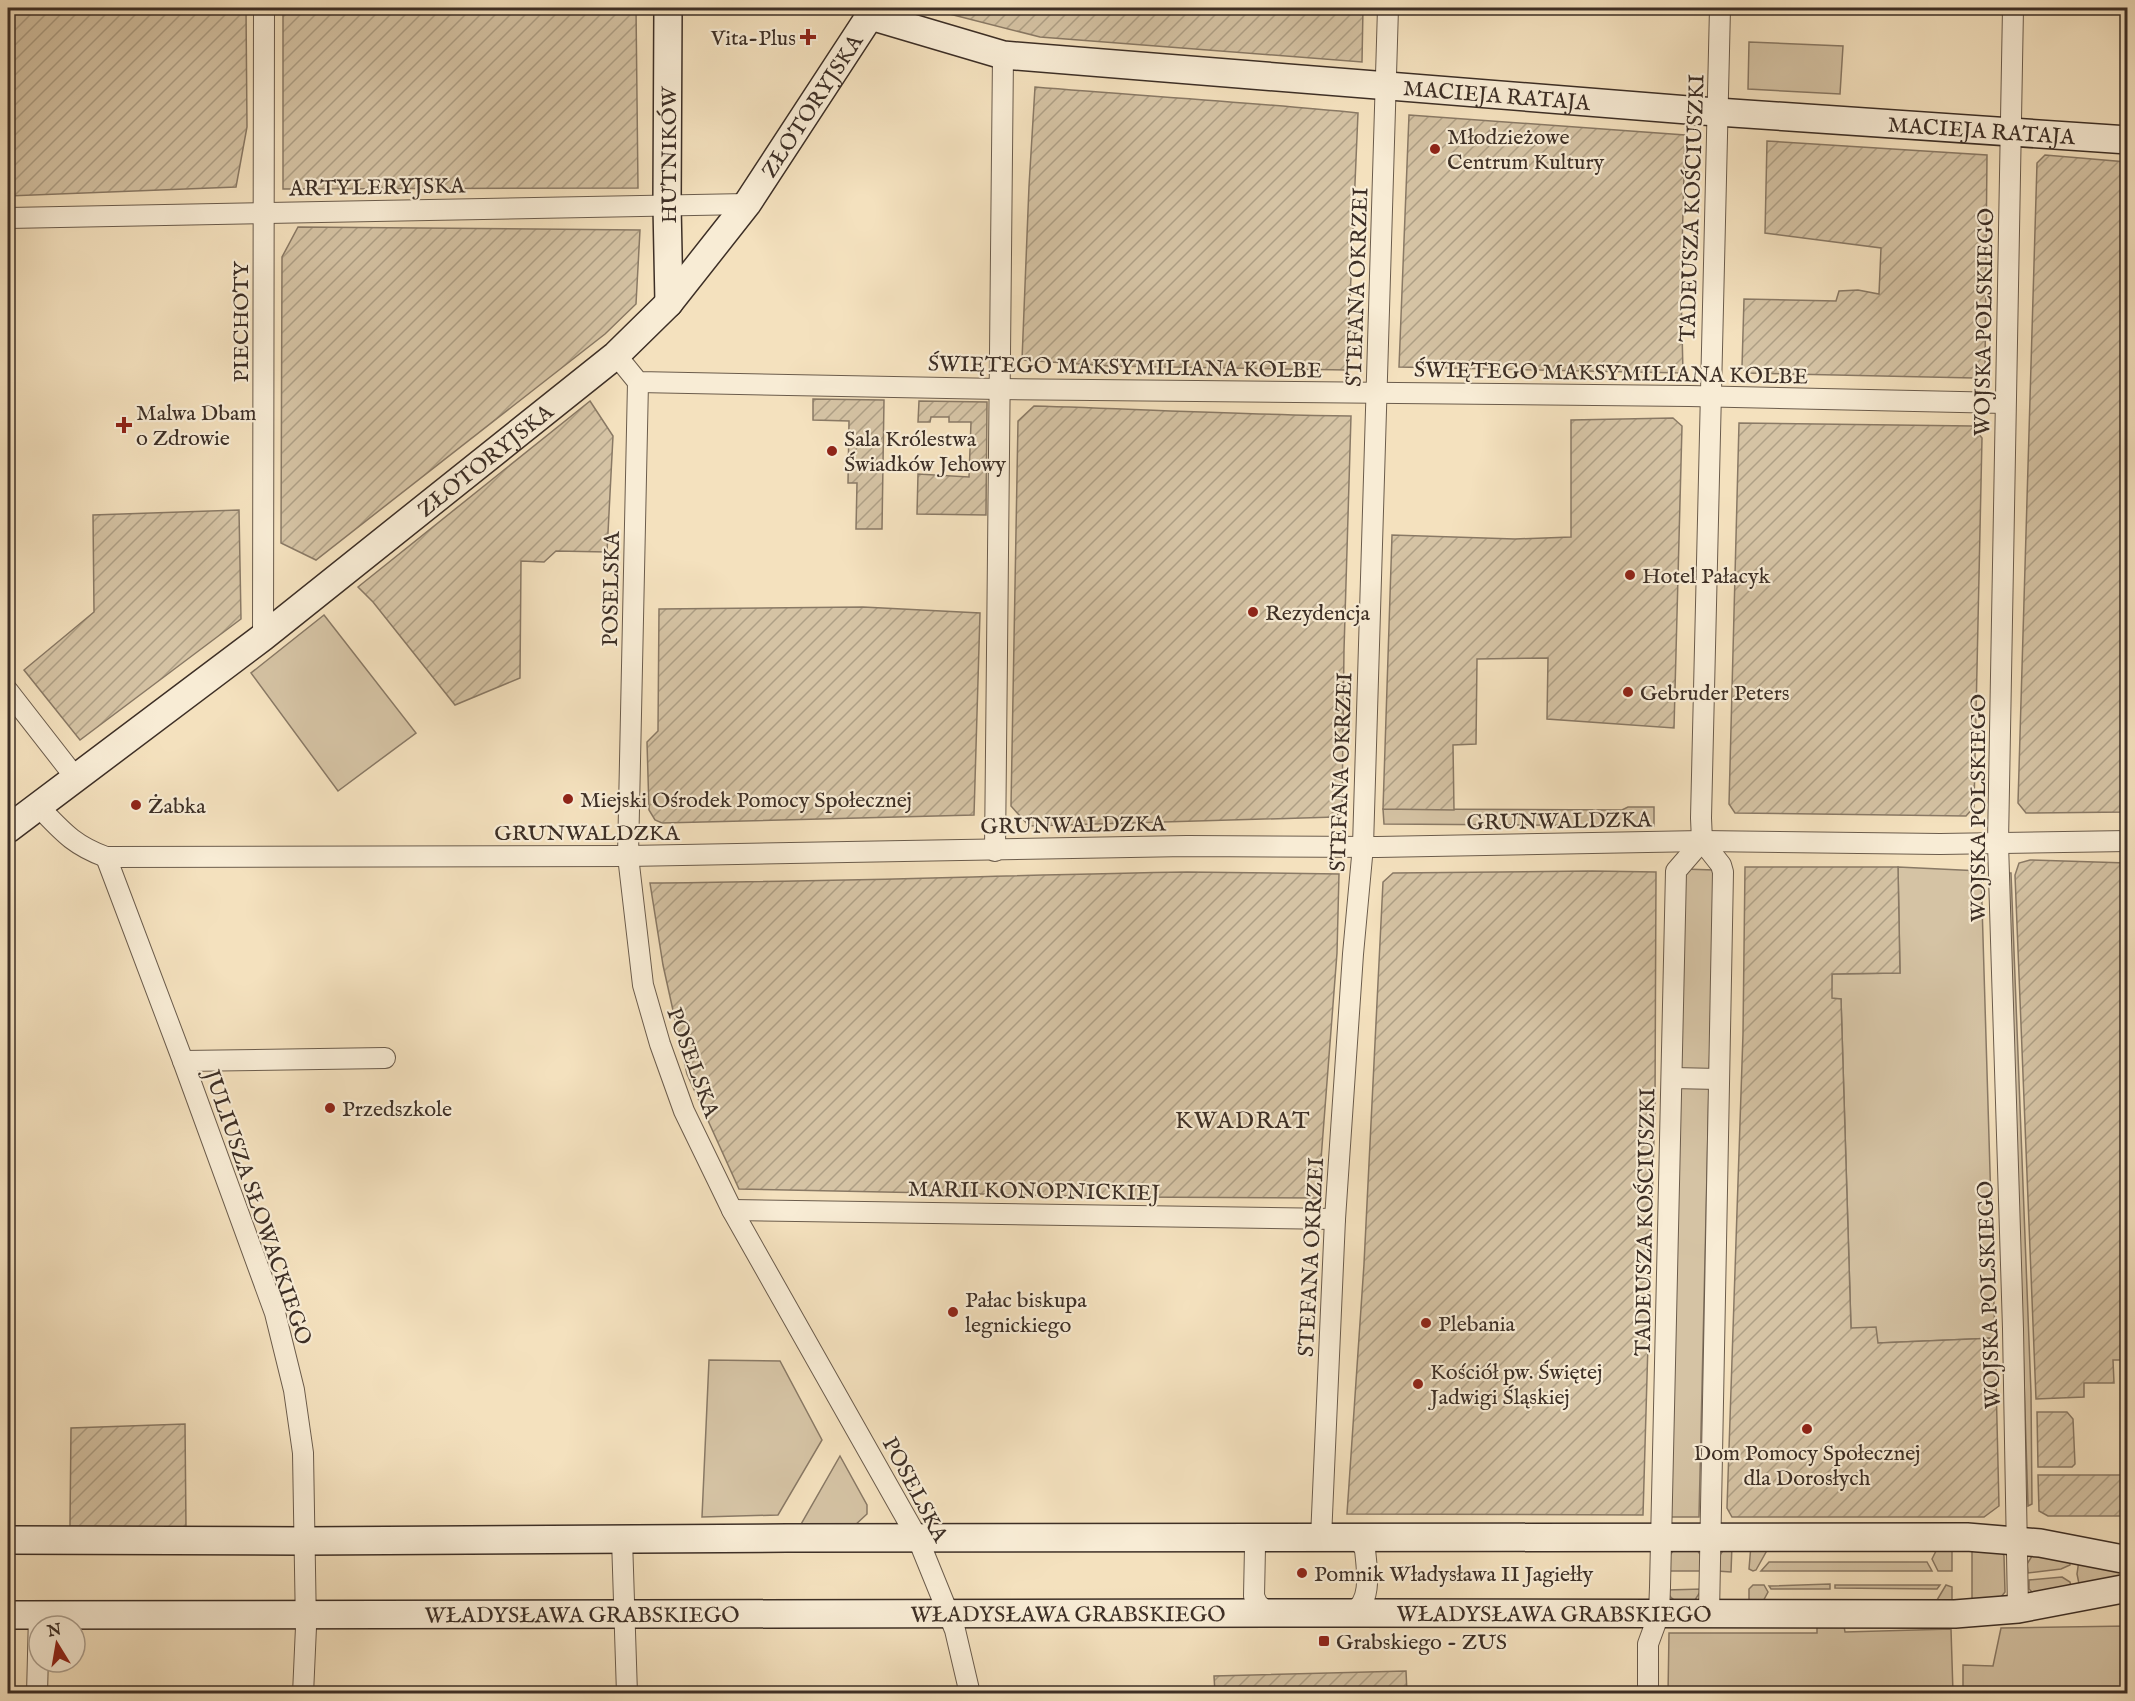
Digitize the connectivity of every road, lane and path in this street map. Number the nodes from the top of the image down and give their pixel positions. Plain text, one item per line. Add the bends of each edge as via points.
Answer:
1 (264, 8) edge
2 (668, 8) edge
3 (1388, 8) edge
4 (1720, 8) edge
5 (2013, 8) edge
6 (873, 12) edge
7 (1003, 55) junction
8 (1387, 85) junction
9 (1718, 112) junction
10 (2010, 132) junction
11 (2127, 140) edge
12 (747, 204) junction
13 (667, 205) junction
14 (264, 212) junction
15 (8, 218) edge
16 (669, 303) junction
17 (616, 355) junction
18 (638, 382) junction
19 (999, 389) junction
20 (1376, 392) junction
21 (1710, 397) junction
22 (2005, 403) junction
23 (262, 638) junction
24 (8, 691) edge
25 (75, 777) junction
26 (38, 806) junction
27 (8, 829) edge
28 (1702, 841) junction
29 (2127, 841) edge
30 (1998, 843) junction
31 (1363, 846) junction
32 (995, 850) junction
33 (628, 856) junction
34 (106, 857) junction
35 (385, 1058) dead end
36 (183, 1061) junction
37 (1672, 1078) junction
38 (1719, 1078) junction
39 (732, 1210) junction
40 (1335, 1219) junction
41 (1710, 1537) junction
42 (1266, 1538) junction
43 (1321, 1538) junction
44 (1354, 1538) junction
45 (1661, 1538) junction
46 (622, 1539) junction
47 (918, 1539) junction
48 (8, 1540) edge
49 (2017, 1540) junction
50 (304, 1541) junction
51 (2127, 1560) edge
52 (2127, 1588) edge
53 (2018, 1609) junction
54 (1350, 1612) junction
55 (948, 1613) junction
56 (1267, 1613) junction
57 (306, 1614) junction
58 (623, 1614) junction
59 (1659, 1614) junction
60 (1709, 1614) junction
61 (8, 1615) edge
62 (27, 1615) edge
63 (87, 1615) edge
64 (38, 1674) edge
65 (37, 1694) edge
66 (303, 1694) edge
67 (627, 1694) edge
68 (970, 1694) edge
69 (1648, 1694) edge

1 - 14 street, PIECHOTY
2 - 13 street, HUTNIKÓW
3 - 8 street, STEFANA OKRZEI
4 - 9 street, TADEUSZA KOŚCIUSZKI
5 - 10 street, WOJSKA POLSKIEGO
6 - 7 street, MACIEJA RATAJA
6 - 12 street, ZŁOTORYJSKA
7 - 8 street, MACIEJA RATAJA
7 - 19 street
8 - 9 street, MACIEJA RATAJA
8 - 20 street, STEFANA OKRZEI
9 - 10 street, MACIEJA RATAJA
9 - 21 street, TADEUSZA KOŚCIUSZKI
10 - 11 street, MACIEJA RATAJA
10 - 22 street, WOJSKA POLSKIEGO
12 - 13 street, ARTYLERYJSKA
12 - 16 street, ZŁOTORYJSKA
13 - 14 street, ARTYLERYJSKA
13 - 16 street, HUTNIKÓW
14 - 15 street, ARTYLERYJSKA
14 - 23 street, PIECHOTY
16 - 17 street, ZŁOTORYJSKA
17 - 18 street
17 - 23 street, ZŁOTORYJSKA
18 - 19 street, ŚWIĘTEGO MAKSYMILIANA KOLBE
18 - 33 street, POSELSKA
19 - 20 street, ŚWIĘTEGO MAKSYMILIANA KOLBE
19 - 32 street
20 - 21 street, ŚWIĘTEGO MAKSYMILIANA KOLBE
20 - 31 street, STEFANA OKRZEI
21 - 22 street, ŚWIĘTEGO MAKSYMILIANA KOLBE
21 - 28 street, TADEUSZA KOŚCIUSZKI
22 - 30 street, WOJSKA POLSKIEGO
23 - 25 street, ZŁOTORYJSKA
24 - 25 street
25 - 26 street, ZŁOTORYJSKA
26 - 27 street, ZŁOTORYJSKA
26 - 34 street, GRUNWALDZKA via 68,838
28 - 30 street, GRUNWALDZKA
28 - 31 street, GRUNWALDZKA
28 - 37 street, TADEUSZA KOŚCIUSZKI via 1676,871
28 - 38 street via 1723,872
29 - 30 street, GRUNWALDZKA
30 - 49 street, WOJSKA POLSKIEGO
31 - 32 street, GRUNWALDZKA
31 - 40 street, STEFANA OKRZEI
32 - 33 street, GRUNWALDZKA
33 - 34 street, GRUNWALDZKA
33 - 39 street, POSELSKA via 643,985 660,1044 684,1111
34 - 36 street, JULIUSZA SŁOWACKIEGO
35 - 36 street
36 - 50 street, JULIUSZA SŁOWACKIEGO via 281,1335 303,1453
37 - 38 street
37 - 45 street, TADEUSZA KOŚCIUSZKI
38 - 41 street
39 - 40 street, MARII KONOPNICKIEJ
39 - 47 street, POSELSKA
40 - 43 street, STEFANA OKRZEI
41 - 45 street
41 - 49 street
41 - 60 street
42 - 43 street
42 - 47 street
42 - 56 street via 1256,1547 1254,1596
43 - 44 street
44 - 45 street
44 - 54 street via 1365,1550 1366,1594 1360,1607
45 - 59 street, TADEUSZA KOŚCIUSZKI
46 - 47 street
46 - 50 street
46 - 58 street
47 - 55 street, POSELSKA
48 - 50 street
49 - 51 street
49 - 53 street, WOJSKA POLSKIEGO
50 - 57 street, JULIUSZA SŁOWACKIEGO
52 - 53 street, WŁADYSŁAWA GRABSKIEGO
53 - 60 street, WŁADYSŁAWA GRABSKIEGO via 1966,1614
54 - 56 street, WŁADYSŁAWA GRABSKIEGO
54 - 59 street, WŁADYSŁAWA GRABSKIEGO
55 - 56 street, WŁADYSŁAWA GRABSKIEGO
55 - 58 street, WŁADYSŁAWA GRABSKIEGO
55 - 68 street, POSELSKA
57 - 58 street, WŁADYSŁAWA GRABSKIEGO
57 - 63 street, WŁADYSŁAWA GRABSKIEGO
57 - 66 street, JULIUSZA SŁOWACKIEGO
58 - 67 street
59 - 60 street, WŁADYSŁAWA GRABSKIEGO
59 - 69 street, TADEUSZA KOŚCIUSZKI via 1648,1644
61 - 62 street, WŁADYSŁAWA GRABSKIEGO
64 - 65 street

